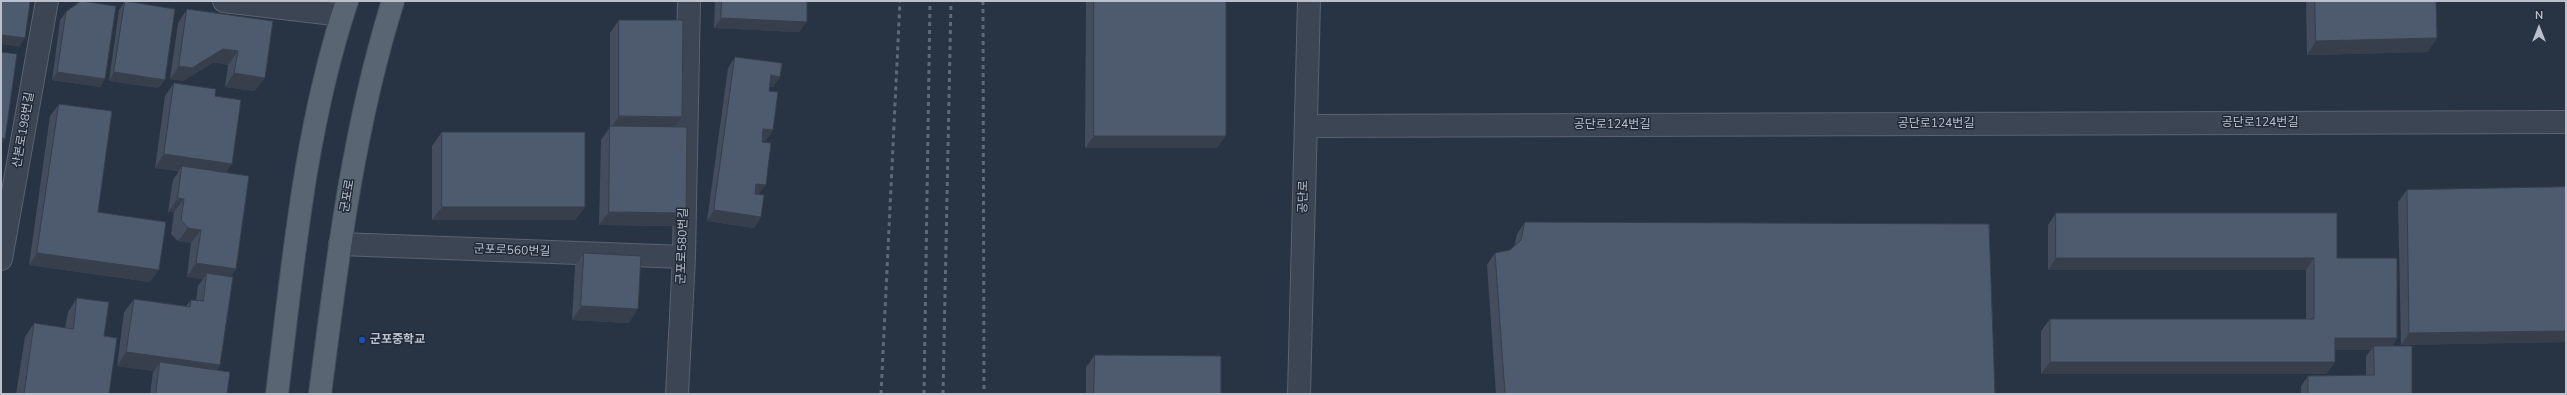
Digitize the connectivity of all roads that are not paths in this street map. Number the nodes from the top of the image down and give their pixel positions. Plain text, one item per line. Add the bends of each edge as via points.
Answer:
1 (47, 1) edge
2 (224, 1) edge
3 (393, 1) edge
4 (689, 1) edge
5 (1309, 1) edge
6 (345, 8) edge
7 (2566, 122) edge
8 (1306, 126) junction
9 (340, 244) junction
10 (684, 257) junction
11 (1, 259) edge
12 (277, 394) edge
13 (320, 394) edge
14 (677, 394) edge
15 (1299, 394) edge

1 - 11 street, 산본로198번길
2 - 6 street
3 - 9 main road, 군포로 via 364,108
4 - 10 street, 군포로580번길
5 - 8 street, 공단로
6 - 12 main road via 320,100 298,231
7 - 8 street, 공단로124번길
8 - 15 street, 공단로
9 - 10 street, 군포로560번길
9 - 13 main road, 군포로
10 - 14 street, 군포로580번길

